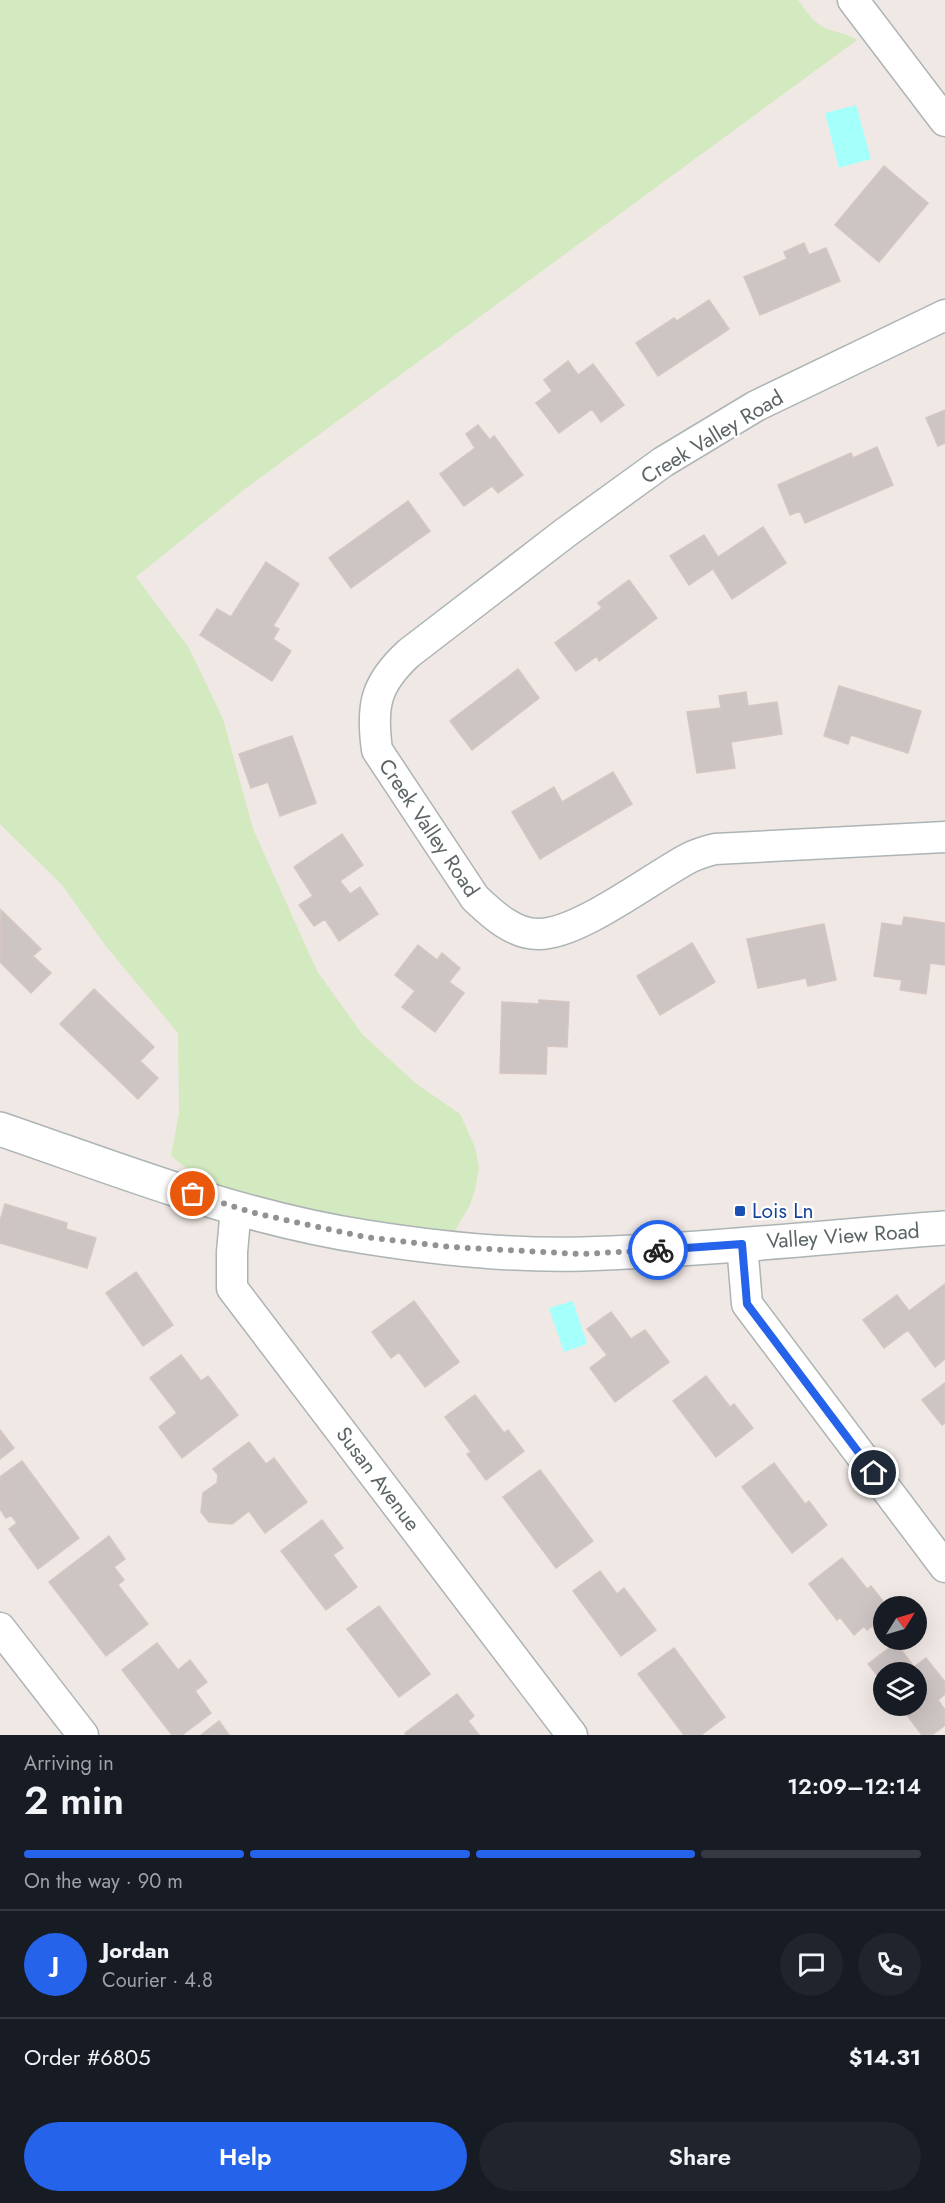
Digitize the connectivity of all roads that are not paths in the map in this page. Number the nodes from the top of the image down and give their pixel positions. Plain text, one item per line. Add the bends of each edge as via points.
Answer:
1 (853, 0) edge
2 (945, 121) edge
3 (945, 315) edge
4 (945, 837) edge
5 (1, 1129) edge
6 (236, 1208) junction
7 (945, 1228) edge
8 (742, 1244) junction
9 (945, 1567) edge
10 (0, 1628) edge
11 (83, 1735) edge
12 (572, 1735) edge

1 - 2 street
3 - 4 street, Creek Valley Road via 756,406 663,462 391,669 379,690 373,726 377,750 476,898 513,928 537,934 567,929 691,857 715,849
5 - 6 street, Valley View Road
6 - 8 street, Valley View Road via 365,1237 473,1250 581,1254
6 - 12 street, Susan Avenue via 232,1288
7 - 8 street, Valley View Road
8 - 9 street via 747,1304
10 - 11 street

